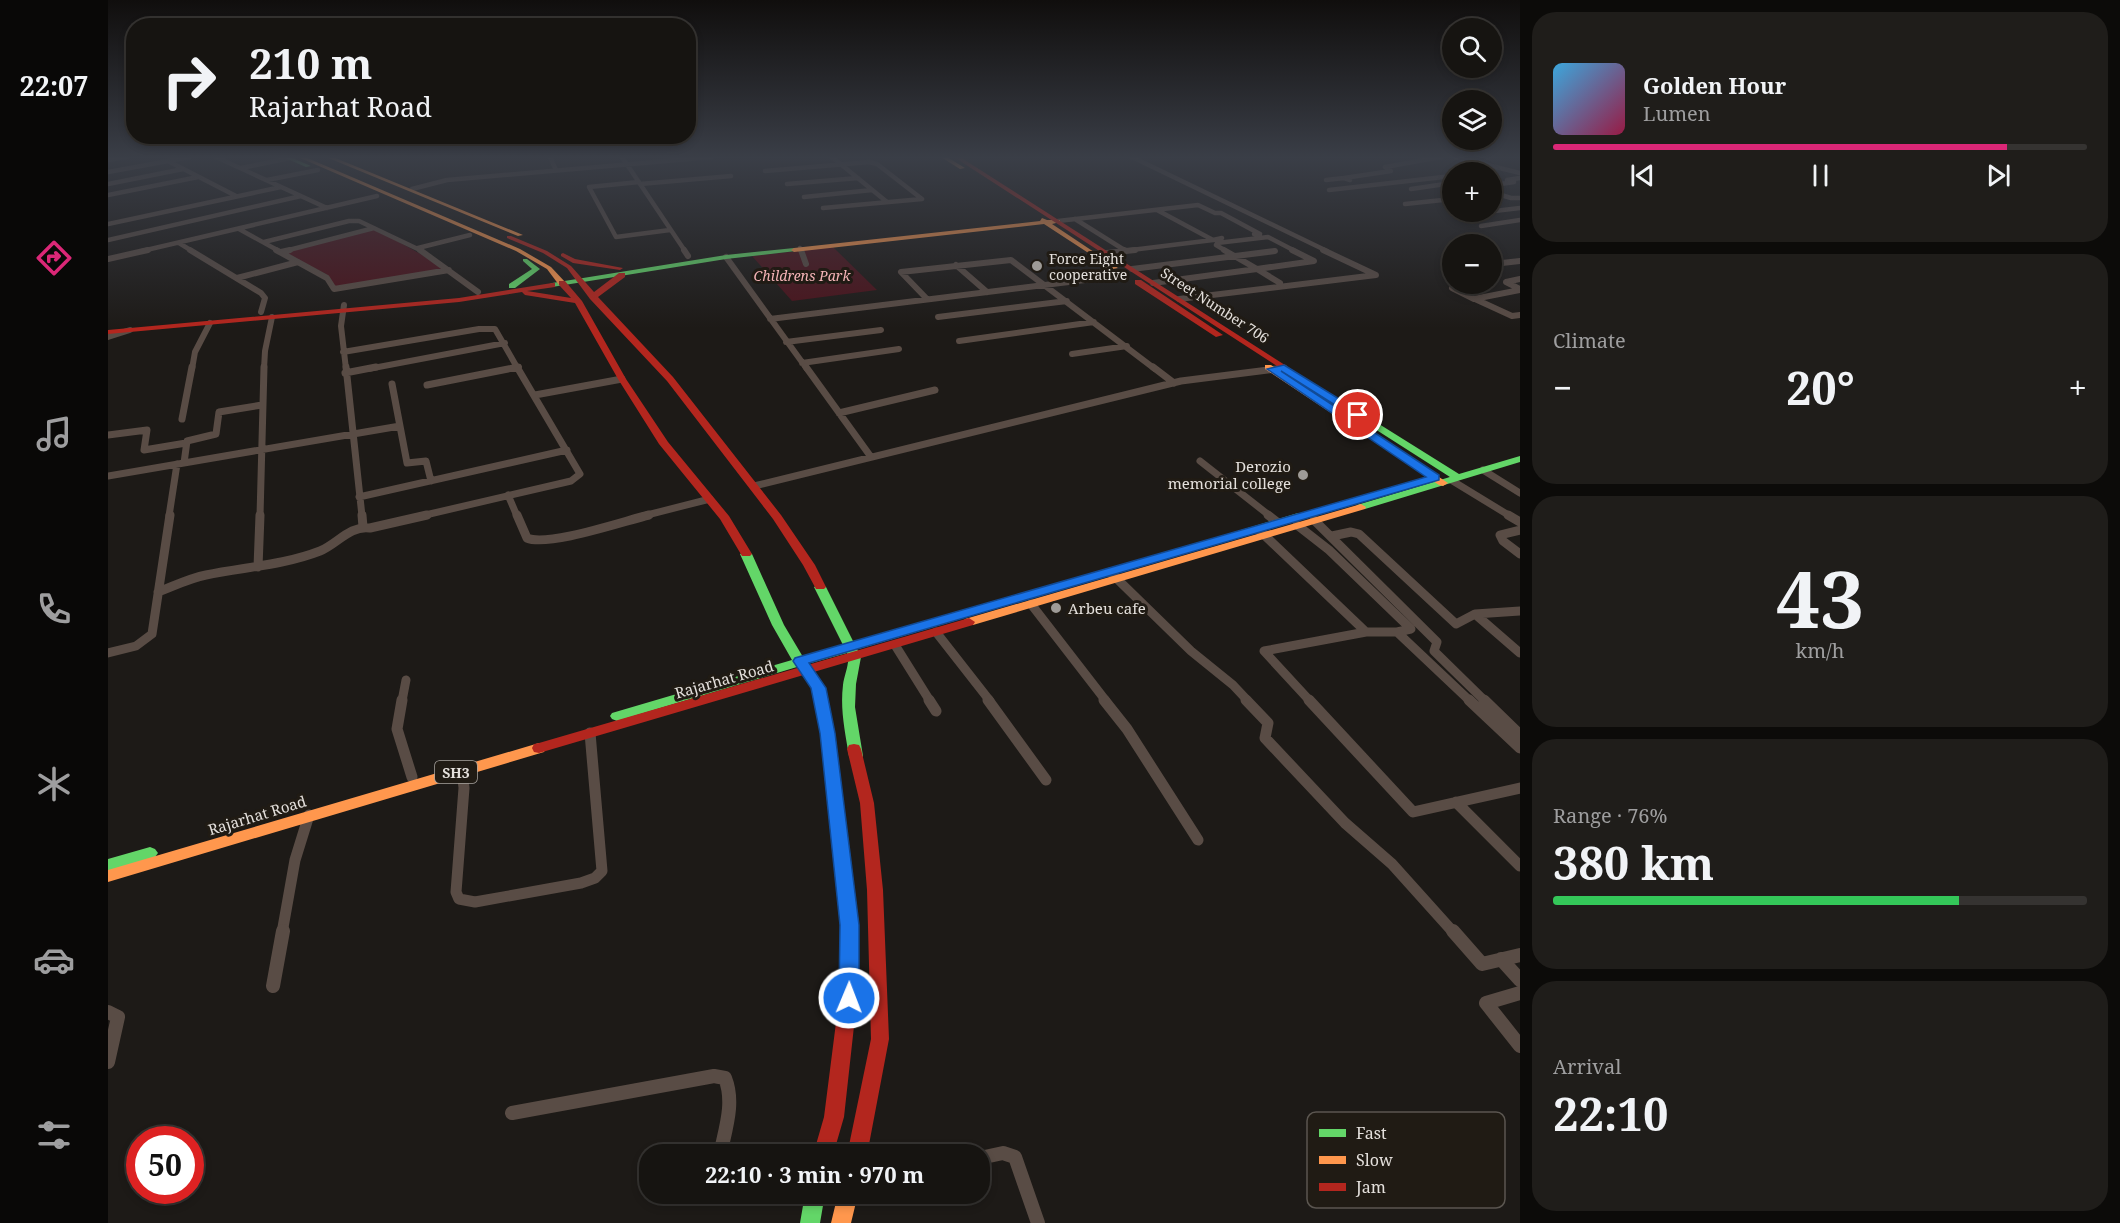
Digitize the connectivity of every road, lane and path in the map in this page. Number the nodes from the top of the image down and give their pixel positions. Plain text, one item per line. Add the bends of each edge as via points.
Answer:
1 (153, 214) edge
2 (221, 214) edge
3 (302, 214) edge
4 (420, 214) edge
5 (435, 214) edge
6 (440, 214) edge
7 (472, 214) edge
8 (604, 214) edge
9 (660, 214) edge
10 (1039, 214) edge
11 (1040, 214) edge
12 (1120, 214) edge
13 (1165, 214) edge
14 (1223, 214) edge
15 (1250, 214) edge
16 (1047, 219) junction
17 (1075, 219) junction
18 (486, 220) junction
19 (1502, 220) edge
20 (1518, 221) edge
21 (1507, 222) junction
22 (108, 224) edge
23 (1481, 226) dead end
24 (468, 227) junction
25 (374, 228) junction
26 (239, 229) junction
27 (670, 230) junction
28 (108, 233) edge
29 (1100, 235) junction
30 (1082, 237) junction
31 (115, 238) junction
32 (108, 240) edge
33 (1213, 240) junction
34 (264, 242) junction
35 (179, 243) junction
36 (418, 248) junction
37 (800, 248) junction
38 (1126, 251) junction
39 (1275, 251) dead end
40 (281, 252) junction
41 (1107, 253) junction
42 (688, 256) junction
43 (1233, 256) junction
44 (726, 257) junction
45 (108, 260) edge
46 (298, 261) junction
47 (1520, 261) edge
48 (1502, 263) edge
49 (806, 264) dead end
50 (956, 265) junction
51 (1256, 269) junction
52 (449, 270) junction
53 (622, 270) junction
54 (1129, 272) junction
55 (237, 278) junction
56 (579, 278) junction
57 (1520, 279) edge
58 (561, 280) junction
59 (1153, 283) junction
60 (1280, 283) dead end
61 (1045, 285) junction
62 (513, 289) junction
63 (1520, 290) edge
64 (478, 292) junction
65 (987, 292) junction
66 (1464, 294) edge
67 (593, 297) junction
68 (927, 299) junction
69 (1179, 299) junction
70 (1474, 299) junction
71 (578, 301) junction
72 (1067, 301) junction
73 (344, 308) junction
74 (267, 315) junction
75 (1520, 315) edge
76 (938, 317) dead end
77 (770, 319) junction
78 (1094, 322) junction
79 (210, 323) junction
80 (108, 326) edge
81 (130, 330) junction
82 (881, 330) dead end
83 (108, 332) edge
84 (108, 337) edge
85 (959, 341) dead end
86 (786, 342) junction
87 (505, 343) junction
88 (1127, 346) junction
89 (899, 349) dead end
90 (343, 352) junction
91 (1072, 354) dead end
92 (802, 363) junction
93 (519, 367) junction
94 (1278, 369) junction
95 (345, 373) junction
96 (622, 379) junction
97 (1174, 383) junction
98 (392, 384) dead end
99 (427, 385) dead end
100 (935, 390) dead end
101 (535, 395) junction
102 (262, 405) junction
103 (839, 413) junction
104 (182, 419) dead end
105 (400, 426) junction
106 (352, 434) junction
107 (108, 435) edge
108 (186, 443) junction
109 (261, 450) junction
110 (567, 450) junction
111 (1520, 454) edge
112 (871, 457) junction
113 (1520, 459) edge
114 (1200, 461) dead end
115 (181, 463) junction
116 (1483, 470) junction
117 (108, 476) edge
118 (1447, 478) junction
119 (431, 481) junction
120 (754, 486) junction
121 (1520, 493) edge
122 (508, 495) junction
123 (359, 497) junction
124 (710, 499) junction
125 (1314, 520) junction
126 (1276, 522) junction
127 (1520, 522) edge
128 (1297, 525) junction
129 (363, 527) junction
130 (1520, 530) edge
131 (1261, 532) junction
132 (1332, 536) junction
133 (1520, 554) edge
134 (258, 567) junction
135 (1113, 575) junction
136 (158, 592) junction
137 (1031, 604) junction
138 (1520, 611) edge
139 (1475, 614) junction
140 (936, 632) junction
141 (1366, 632) junction
142 (1397, 632) junction
143 (895, 645) junction
144 (852, 652) junction
145 (1520, 653) edge
146 (108, 654) edge
147 (802, 666) junction
148 (406, 680) dead end
149 (936, 711) dead end
150 (590, 733) junction
151 (1520, 735) edge
152 (1520, 748) edge
153 (462, 770) junction
154 (412, 777) junction
155 (1046, 780) dead end
156 (1520, 788) edge
157 (1456, 802) junction
158 (309, 815) junction
159 (1198, 840) dead end
160 (108, 865) edge
161 (1520, 866) edge
162 (108, 876) edge
163 (1520, 955) edge
164 (1501, 959) junction
165 (1520, 980) edge
166 (273, 986) dead end
167 (1520, 993) edge
168 (108, 1012) edge
169 (1520, 1046) edge
170 (108, 1062) edge
171 (512, 1113) dead end
172 (722, 1144) edge
173 (826, 1144) edge
174 (858, 1144) edge
175 (990, 1155) edge
176 (814, 1204) edge
177 (846, 1204) edge
178 (811, 1223) edge
179 (841, 1223) edge
180 (1038, 1223) edge

1 - 22 street
2 - 31 street
3 - 26 street
4 - 24 main road via 449,226
5 - 24 main road
6 - 24 main road
7 - 18 main road
8 - 27 street via 616,237
9 - 27 street
10 - 16 main road
11 - 16 main road, Street Number 706
12 - 17 street
13 - 33 street
14 - 33 street via 1260,234
15 - 69 street via 1376,275
16 - 17 street
16 - 30 main road, Street Number 706
16 - 37 main road
16 - 42 main road
16 - 54 main road
17 - 29 street
18 - 24 main road
18 - 53 main road via 573,261
19 - 21 street
20 - 21 street
21 - 23 street
24 - 36 street
24 - 56 main road via 545,252
24 - 58 main road via 534,257
24 - 62 main road via 535,267
25 - 34 street via 351,220
25 - 36 street
25 - 40 street
26 - 34 street
26 - 35 street
27 - 42 street
28 - 31 street
29 - 30 street
29 - 38 street
30 - 41 main road, Street Number 706
31 - 32 street
33 - 38 street
34 - 40 street
35 - 45 street
35 - 55 street
36 - 52 street
37 - 44 main road
37 - 49 street
38 - 41 street
39 - 43 street
40 - 46 street
41 - 54 main road, Street Number 706
42 - 53 main road
43 - 51 street
43 - 51 street via 1215,245 1268,237 1314,261
43 - 54 street
44 - 53 main road
44 - 77 street
46 - 52 street via 327,278 334,289
46 - 55 street
47 - 48 street
50 - 61 street via 1011,260
50 - 65 street
50 - 68 street via 900,273
51 - 59 street
51 - 60 street
52 - 64 street
53 - 56 main road
53 - 67 main road
54 - 59 main road, Street Number 706
54 - 61 street
54 - 94 main road
55 - 74 street via 265,298
56 - 58 main road
56 - 67 main road
57 - 63 street via 1506,282
58 - 62 main road
58 - 71 main road
59 - 69 main road, Street Number 706
61 - 65 street
61 - 72 street
62 - 64 main road
62 - 71 main road
62 - 73 main road via 459,300
63 - 70 street
64 - 73 main road
65 - 68 street
66 - 70 street
67 - 120 main road via 671,380
68 - 77 street
69 - 94 main road, Street Number 706
70 - 75 street via 1512,316
71 - 96 main road
72 - 76 street
72 - 78 street
73 - 74 main road
73 - 90 street
74 - 79 main road
74 - 80 main road
74 - 102 street
77 - 86 street
78 - 85 street
78 - 88 street
79 - 81 main road
79 - 104 street via 195,352
81 - 83 main road
81 - 84 street
82 - 86 street
86 - 92 street
87 - 90 street via 495,329 484,328
87 - 93 street
87 - 95 street
88 - 91 street
88 - 97 street
89 - 92 street
90 - 95 street
92 - 103 street
93 - 99 street
93 - 101 street
94 - 97 street
94 - 118 main road
95 - 106 street
96 - 101 street
96 - 124 main road via 664,444
97 - 112 street
98 - 105 street
100 - 103 street
101 - 110 street
102 - 108 street via 219,412 216,434
102 - 109 street
103 - 112 street
105 - 106 street
105 - 119 street via 407,463 426,461
106 - 109 street
106 - 123 street
107 - 108 street via 147,430 144,450
108 - 115 street
109 - 115 street
109 - 134 street
110 - 119 street
110 - 122 street via 580,472 578,477
111 - 118 main road, Rajarhat Road / SH3
112 - 120 street
113 - 116 main road, Rajarhat Road / SH3
114 - 126 street
115 - 117 street
115 - 136 street
116 - 118 main road, Rajarhat Road / SH3
116 - 121 street
118 - 125 main road, Rajarhat Road / SH3
118 - 126 main road, Rajarhat Road / SH3
118 - 127 street
119 - 123 street
120 - 144 main road via 809,565
122 - 124 street via 527,538 534,541
122 - 129 street
123 - 129 street
124 - 147 main road via 750,560 778,625
125 - 128 main road, Rajarhat Road / SH3
125 - 132 street
126 - 131 main road, Rajarhat Road / SH3
128 - 131 main road, Rajarhat Road / SH3
128 - 142 street via 1329,550 1411,629
129 - 134 street via 322,550
130 - 133 street via 1500,535
131 - 135 main road, Rajarhat Road / SH3
131 - 141 street
132 - 139 street via 1359,534 1456,624
132 - 151 street via 1437,642 1434,651
134 - 136 street via 204,575
135 - 137 main road, Rajarhat Road / SH3
135 - 144 main road, Rajarhat Road / SH3
135 - 164 street via 1191,651 1241,692 1268,723 1265,738 1279,755 1345,823 1392,864 1482,964
136 - 146 street via 152,634 136,646
137 - 140 main road, Rajarhat Road / SH3
137 - 159 street via 1127,729
138 - 139 street
139 - 145 street
140 - 143 main road, Rajarhat Road / SH3
140 - 155 street
141 - 142 street
141 - 157 street via 1264,651 1413,812
142 - 152 street
143 - 144 main road, Rajarhat Road / SH3
143 - 149 street
144 - 147 main road, Rajarhat Road / SH3
144 - 174 main road via 839,700 867,803 876,890 880,1039
147 - 150 main road, Rajarhat Road / SH3
147 - 154 main road, Rajarhat Road / SH3
147 - 173 main road via 818,688 827,733 850,925 849,998 834,1117
148 - 154 street via 397,729
150 - 153 main road, Rajarhat Road / SH3
150 - 153 street via 602,871 581,883 476,902 459,899 456,892
153 - 158 main road, Rajarhat Road / SH3
154 - 160 main road, Rajarhat Road / SH3
156 - 157 street
157 - 161 street
158 - 162 main road, Rajarhat Road / SH3
158 - 166 street via 295,860
163 - 164 street
164 - 165 street
167 - 169 street via 1486,1003
168 - 170 street via 118,1017
171 - 172 street via 714,1076 725,1078 730,1086
175 - 180 street via 1002,1152 1015,1157
176 - 178 main road
177 - 179 main road

